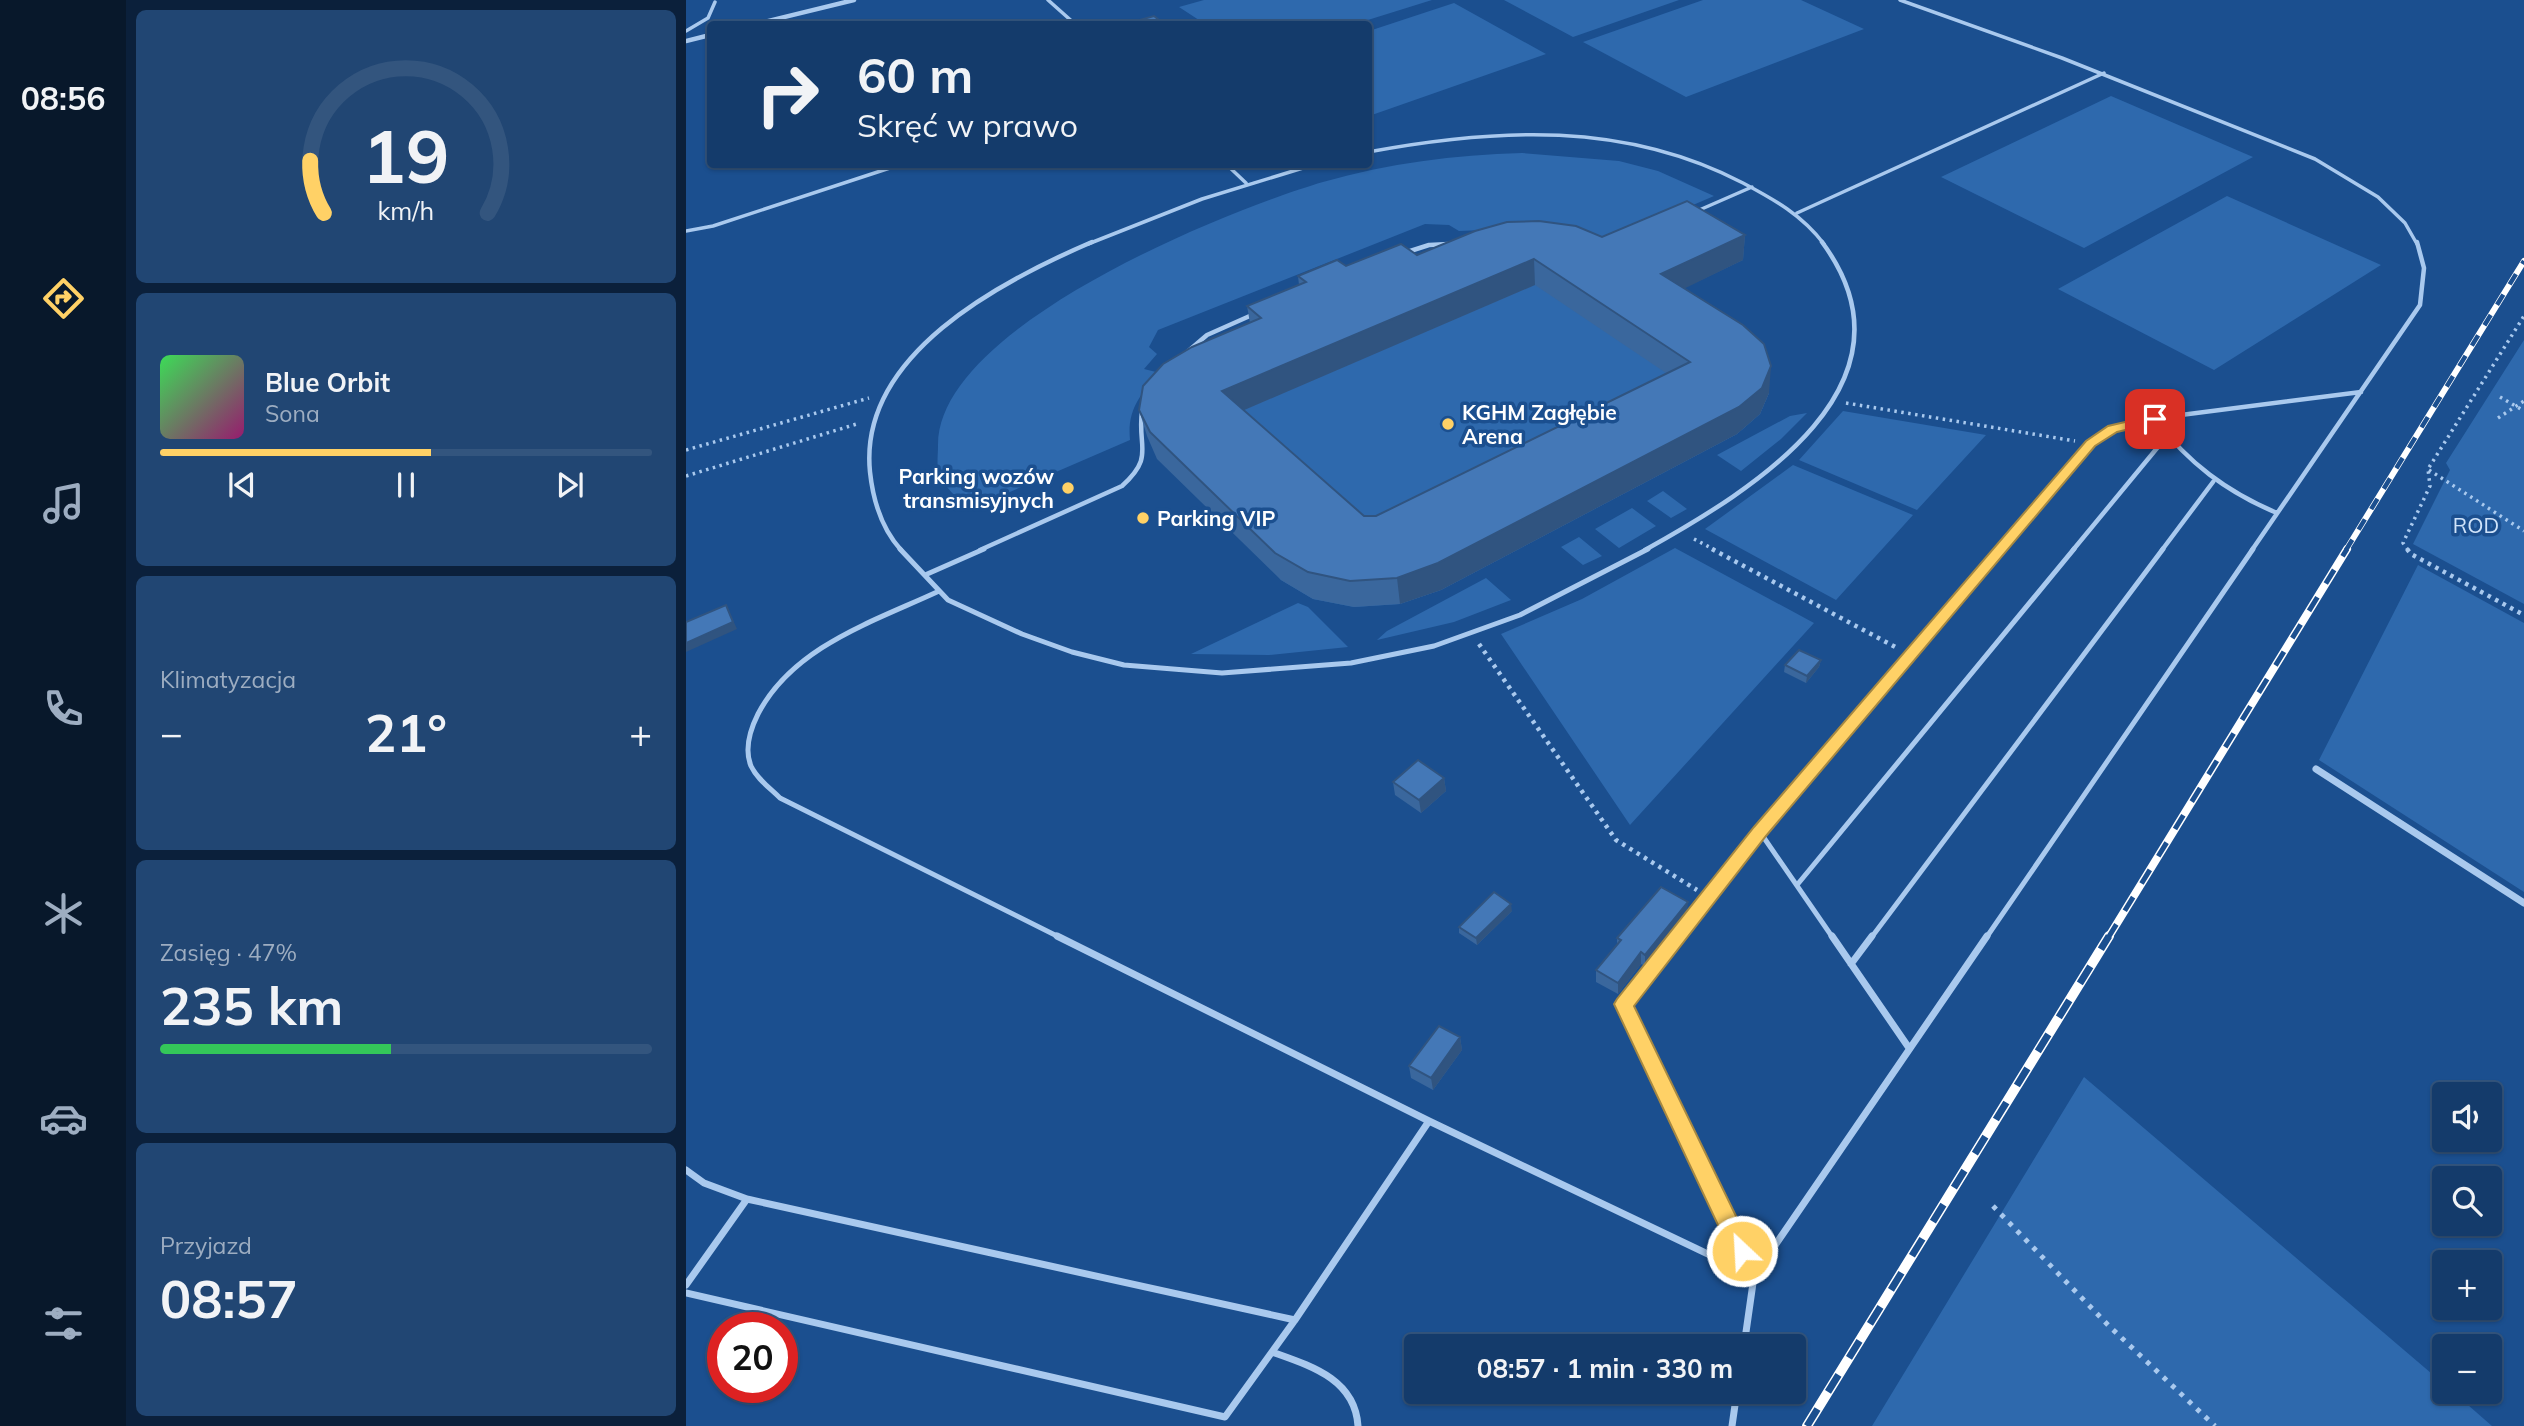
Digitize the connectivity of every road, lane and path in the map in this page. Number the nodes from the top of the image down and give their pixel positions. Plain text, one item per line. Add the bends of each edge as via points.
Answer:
1 (854, 0) edge
2 (1048, 0) edge
3 (1900, 0) edge
4 (715, 2) dead end
5 (768, 21) edge
6 (1072, 21) edge
7 (686, 31) edge
8 (707, 36) edge
9 (686, 41) edge
10 (2104, 73) junction
11 (1372, 151) edge
12 (890, 168) edge
13 (1230, 168) edge
14 (1301, 168) edge
15 (1246, 183) junction
16 (1752, 187) junction
17 (1797, 213) junction
18 (1690, 214) edge
19 (713, 226) junction
20 (688, 230) edge
21 (718, 233) dead end
22 (1454, 244) edge
23 (1393, 258) edge
24 (1257, 313) edge
25 (2524, 317) edge
26 (1182, 357) edge
27 (2361, 392) junction
28 (883, 394) junction
29 (2500, 397) dead end
30 (1147, 401) edge
31 (2524, 401) edge
32 (1835, 402) junction
33 (2516, 406) junction
34 (2524, 411) edge
35 (2498, 418) dead end
36 (874, 419) junction
37 (2155, 419) junction
38 (2167, 436) junction
39 (2091, 443) junction
40 (686, 450) edge
41 (2428, 469) junction
42 (686, 476) edge
43 (2213, 482) junction
44 (2277, 513) junction
45 (2524, 531) edge
46 (1681, 532) junction
47 (925, 575) junction
48 (937, 592) junction
49 (2524, 615) edge
50 (1473, 635) junction
51 (1909, 654) junction
52 (2316, 769) dead end
53 (1760, 832) junction
54 (1797, 885) junction
55 (1707, 896) junction
56 (2524, 903) edge
57 (1851, 964) junction
58 (1909, 1048) junction
59 (1429, 1121) junction
60 (686, 1170) edge
61 (747, 1199) junction
62 (1993, 1206) dead end
63 (1754, 1276) junction
64 (686, 1285) edge
65 (686, 1293) edge
66 (1295, 1320) junction
67 (1746, 1334) edge
68 (1272, 1352) junction
69 (1735, 1404) edge
70 (1358, 1426) edge
71 (1732, 1426) edge
72 (2215, 1426) edge

1 - 5 street
2 - 6 lane
3 - 10 lane
4 - 7 lane via 708,18
8 - 9 street
10 - 17 lane
10 - 27 lane via 2341,172 2396,213 2425,262 2427,284 2420,305
11 - 16 lane via 1492,134 1603,138 1662,149
12 - 19 lane
13 - 15 lane
14 - 15 lane
15 - 28 lane via 1082,244 1028,273 927,341
16 - 17 lane
16 - 18 lane
17 - 32 lane via 1831,253 1846,281 1859,324 1852,366
19 - 20 lane
19 - 21 lane
22 - 23 lane via 1418,248
24 - 26 lane via 1207,335
25 - 41 path
27 - 37 lane
27 - 44 lane
28 - 36 lane
28 - 40 path
29 - 33 path
30 - 47 lane via 1139,424 1144,460 1138,473 1122,486
31 - 33 path
32 - 39 path
32 - 46 lane via 1785,460
33 - 34 path
33 - 35 path
36 - 42 path
36 - 47 lane via 868,447 873,493 894,541
37 - 38 lane
37 - 39 lane via 2112,429
38 - 43 lane
38 - 54 lane
39 - 51 lane
41 - 45 path
41 - 49 path via 2430,486 2407,532 2406,549
43 - 44 lane
43 - 57 lane
44 - 58 lane
46 - 50 lane
46 - 51 path
47 - 48 lane
48 - 50 lane via 989,621 1056,648 1140,668 1218,673 1293,669 1368,660
48 - 59 lane via 819,650 786,674 761,705 747,740 753,770 780,798
50 - 55 path via 1616,840
51 - 53 lane
52 - 56 street
53 - 54 lane
53 - 55 lane
54 - 57 lane
55 - 63 lane via 1623,1004
57 - 58 lane
58 - 63 lane
59 - 63 lane
59 - 66 lane
60 - 61 lane via 704,1183
61 - 64 lane
61 - 66 lane
62 - 72 path via 2108,1325
63 - 67 lane
65 - 68 lane via 1225,1417
66 - 68 lane
68 - 70 lane via 1321,1371 1340,1384 1353,1398
69 - 71 lane

